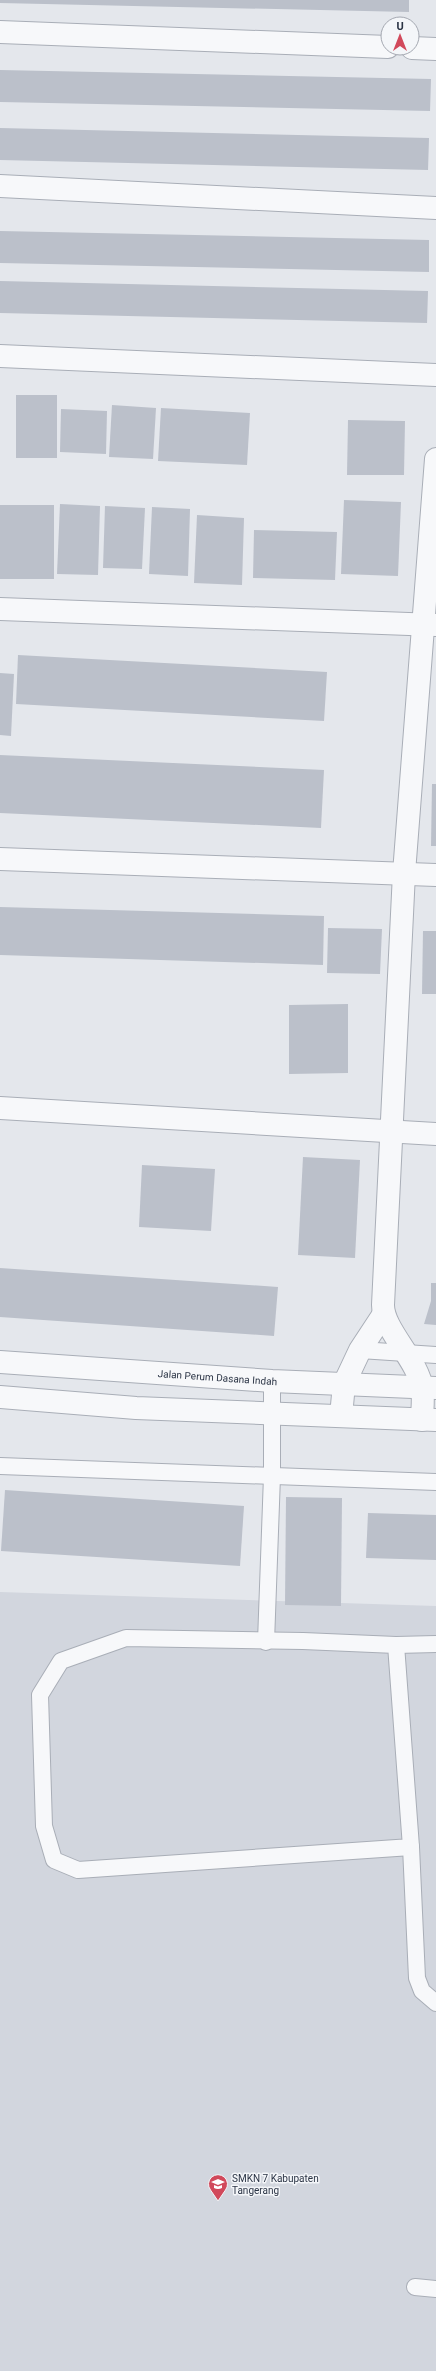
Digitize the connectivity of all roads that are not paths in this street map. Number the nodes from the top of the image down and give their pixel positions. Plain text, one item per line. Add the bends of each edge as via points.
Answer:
1 (0, 32) edge
2 (380, 47) edge
3 (420, 48) edge
4 (436, 48) edge
5 (0, 186) edge
6 (436, 208) edge
7 (0, 356) edge
8 (436, 375) edge
9 (436, 459) edge
10 (0, 609) edge
11 (430, 624) edge
12 (0, 859) edge
13 (404, 873) junction
14 (436, 875) edge
15 (0, 1108) edge
16 (390, 1132) junction
17 (436, 1134) edge
18 (383, 1315) junction
19 (360, 1350) junction
20 (407, 1353) junction
21 (436, 1355) edge
22 (0, 1362) edge
23 (272, 1381) junction
24 (344, 1384) junction
25 (429, 1388) edge
26 (0, 1397) edge
27 (272, 1413) junction
28 (341, 1416) junction
29 (429, 1420) edge
30 (0, 1466) edge
31 (272, 1476) junction
32 (436, 1482) edge
33 (266, 1642) junction
34 (436, 1644) edge
35 (396, 1645) junction
36 (411, 1847) junction
37 (436, 2003) edge
38 (415, 2287) dead end
39 (436, 2289) edge

1 - 2 street
3 - 4 street
5 - 6 street
7 - 8 street
9 - 11 street
10 - 11 street
11 - 13 street
12 - 13 street
13 - 14 street
13 - 16 street
15 - 16 street
16 - 17 street
16 - 18 street
18 - 19 street
18 - 20 street
19 - 20 lane
19 - 24 street
20 - 21 lane
20 - 25 street
22 - 23 street, Jalan Perum Dasana Indah
23 - 24 street, Jalan Perum Dasana Indah
23 - 27 lane
24 - 25 street, Jalan Perum Dasana Indah
24 - 28 street
25 - 29 street
26 - 27 street via 136,1408
27 - 28 street
27 - 31 lane
28 - 29 street
30 - 31 lane
31 - 32 lane
31 - 33 lane
33 - 35 lane
33 - 36 lane via 126,1638 61,1661 40,1695 44,1826 54,1860 78,1870
34 - 35 lane
35 - 36 lane
36 - 37 lane via 417,1978 422,1991
38 - 39 lane

